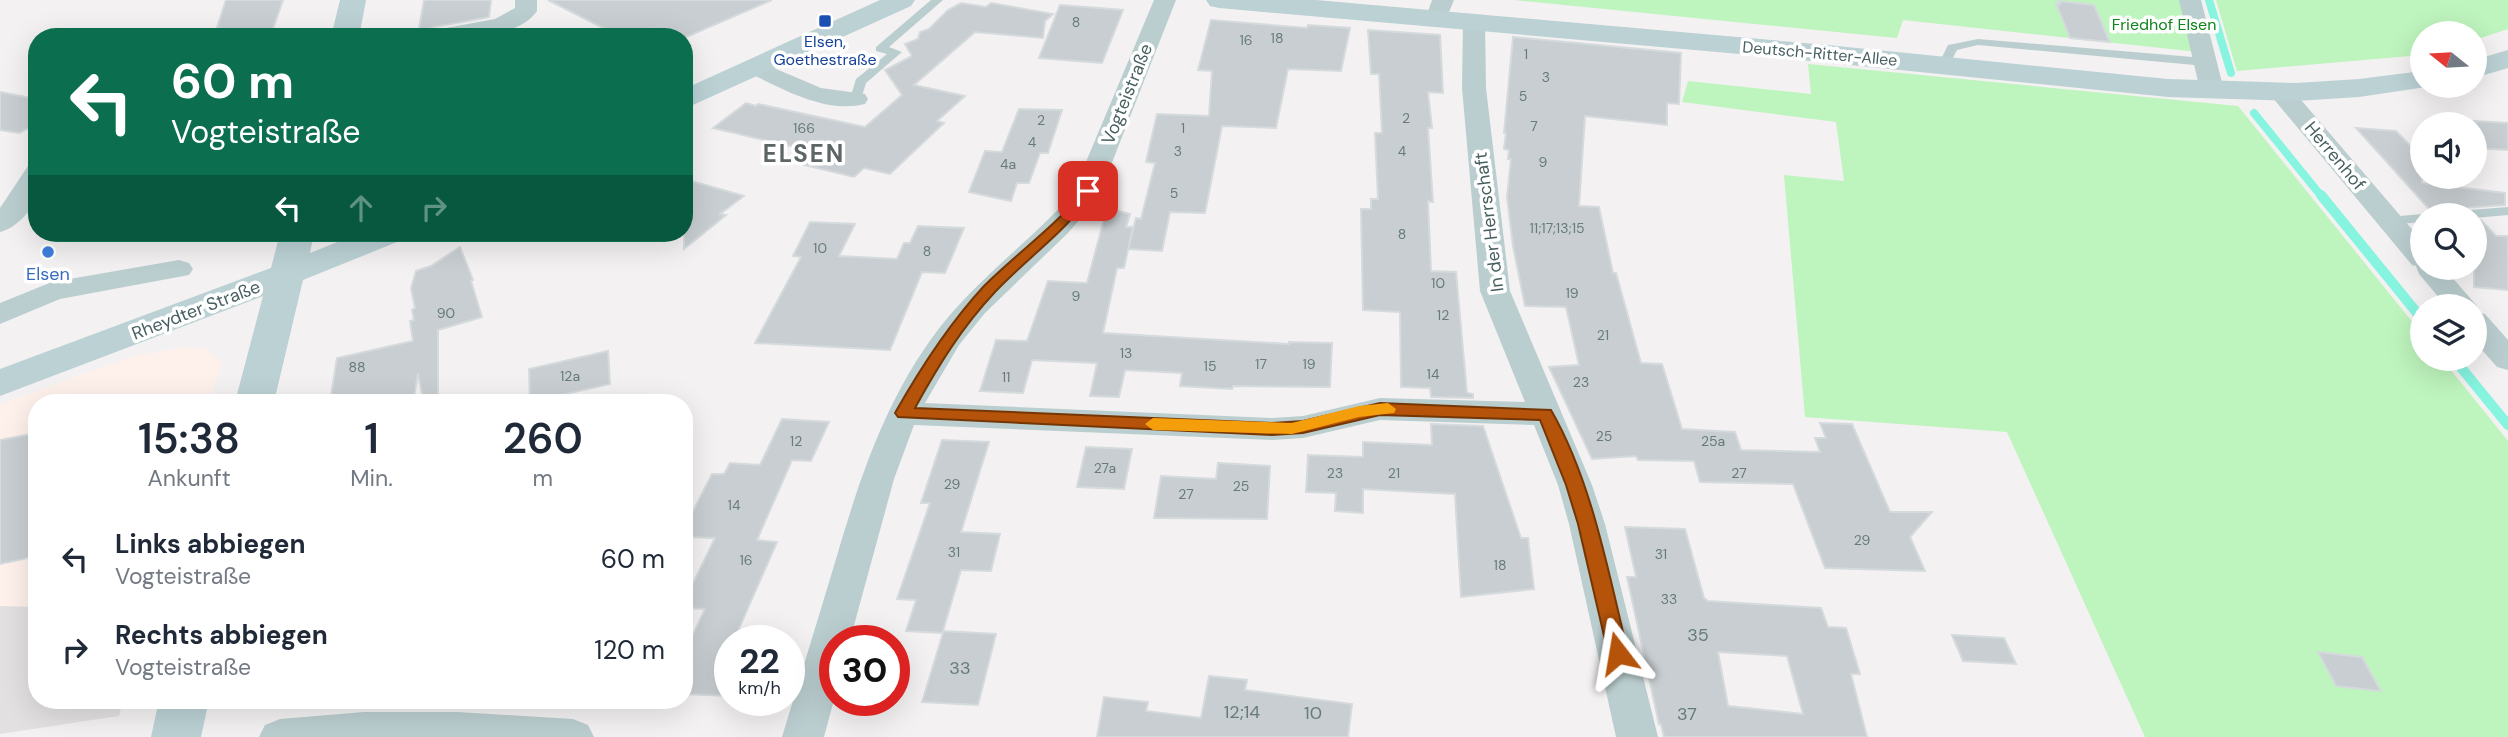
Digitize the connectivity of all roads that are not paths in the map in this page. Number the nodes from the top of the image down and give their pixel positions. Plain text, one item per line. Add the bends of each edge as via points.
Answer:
1 (353, 0) edge
2 (526, 0) edge
3 (902, 0) edge
4 (938, 0) edge
5 (1165, 0) edge
6 (1219, 0) edge
7 (2190, 0) edge
8 (1440, 8) edge
9 (1474, 20) junction
10 (347, 28) edge
11 (483, 28) edge
12 (2508, 59) edge
13 (2205, 62) junction
14 (1944, 65) junction
15 (2487, 65) edge
16 (755, 68) junction
17 (2410, 82) edge
18 (2212, 90) junction
19 (2281, 92) junction
20 (693, 96) edge
21 (856, 99) joint
22 (28, 187) edge
23 (2508, 211) edge
24 (2487, 213) edge
25 (2410, 219) edge
26 (2389, 221) junction
27 (0, 224) edge
28 (295, 242) edge
29 (368, 242) edge
30 (2410, 245) edge
31 (179, 269) dead end
32 (286, 276) junction
33 (2439, 280) edge
34 (2452, 294) edge
35 (0, 315) edge
36 (2487, 336) edge
37 (2508, 360) edge
38 (0, 383) edge
39 (257, 394) edge
40 (904, 413) junction
41 (1546, 414) junction
42 (182, 709) edge
43 (176, 737) edge
44 (280, 737) edge
45 (573, 737) edge
46 (803, 737) edge
47 (1637, 737) edge

1 - 10 street
2 - 11 street via 526,11 509,23
3 - 16 street
4 - 21 lane via 880,49 896,52 860,82
5 - 40 street, Vogteistraße via 1084,198 964,317 935,356
6 - 8 street, Deutsch-Ritter-Allee
7 - 13 street
8 - 9 street, Deutsch-Ritter-Allee
9 - 14 street, Deutsch-Ritter-Allee
9 - 41 street, In der Herrschaft via 1474,88 1492,274 1500,308
12 - 15 street
13 - 14 lane via 1978,42 1952,47
13 - 18 street
14 - 18 street, Deutsch-Ritter-Allee
16 - 20 street
16 - 21 street via 816,95
17 - 19 street, Deutsch-Ritter-Allee
18 - 19 street, Deutsch-Ritter-Allee
19 - 26 street, Herrenhof
22 - 27 street
23 - 24 lane
25 - 26 lane
26 - 30 street, Herrenhof
28 - 32 street
29 - 32 street, Rheydter Straße
31 - 35 street via 52,291
32 - 38 street, Rheydter Straße
32 - 39 street
33 - 34 street
36 - 37 street
40 - 41 street via 1272,429 1303,427 1380,409
40 - 46 street, Vogteistraße via 869,504
41 - 47 street, In der Herrschaft via 1587,524
42 - 43 street
44 - 45 street via 457,729

